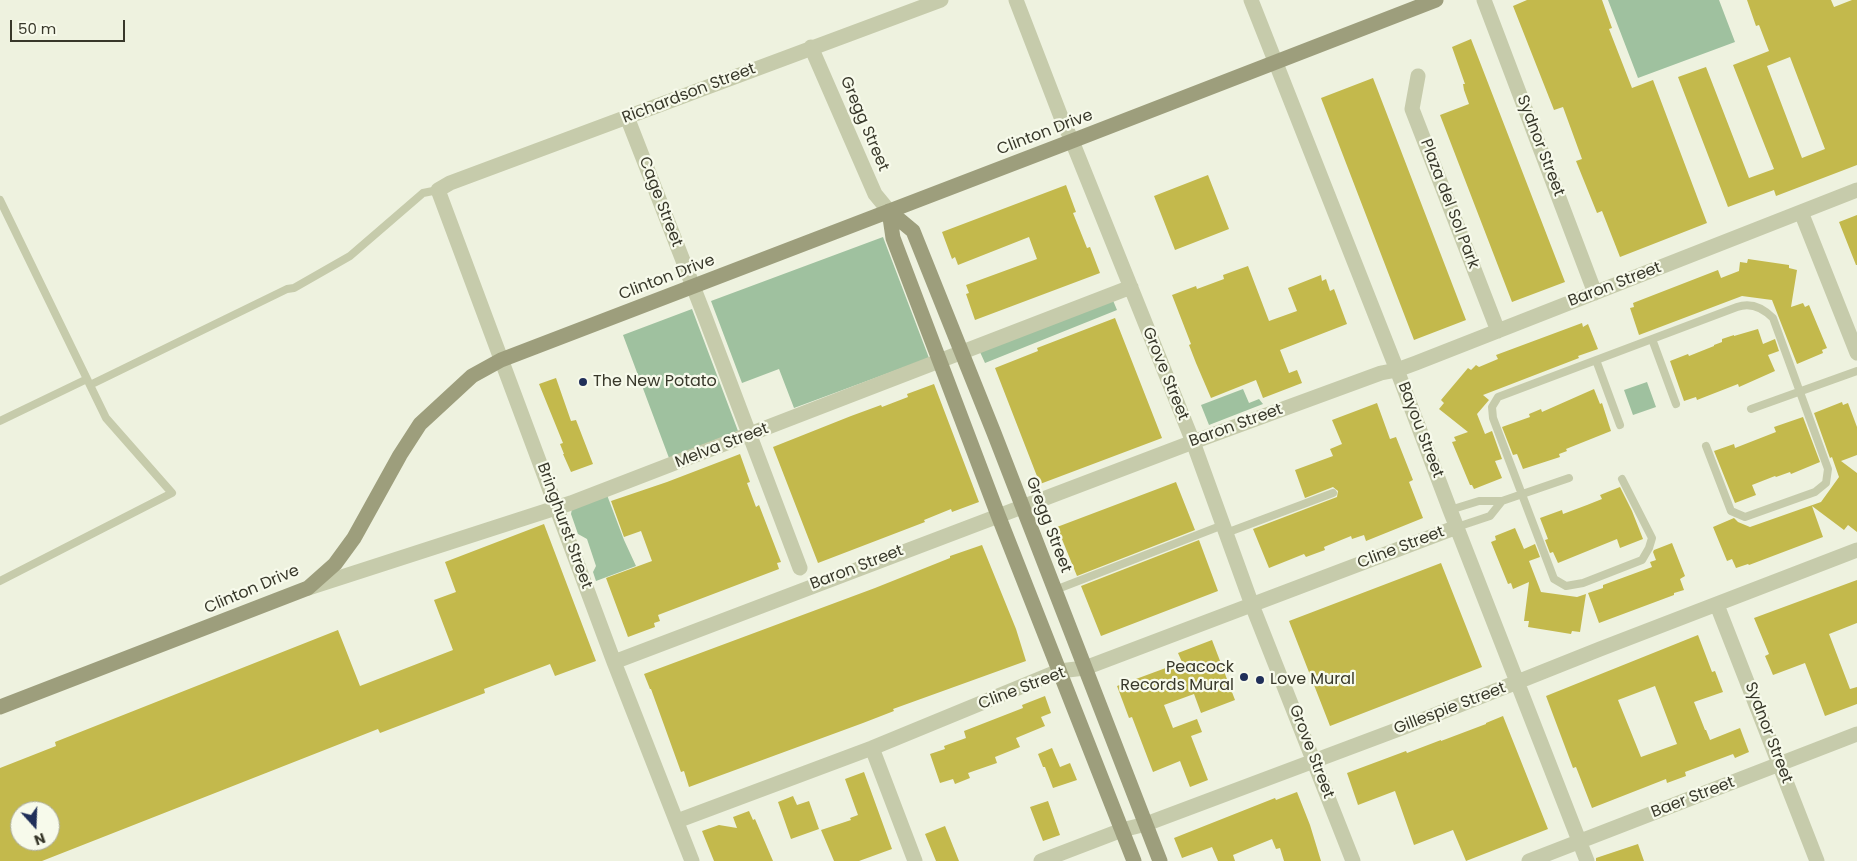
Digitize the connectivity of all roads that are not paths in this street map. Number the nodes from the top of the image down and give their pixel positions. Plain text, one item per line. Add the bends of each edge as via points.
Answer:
1 (941, 0) edge
2 (1016, 0) edge
3 (1251, 0) edge
4 (1436, 0) edge
5 (1484, 0) edge
6 (812, 47) junction
7 (1276, 63) junction
8 (1418, 76) dead end
9 (627, 117) junction
10 (1072, 142) junction
11 (438, 190) junction
12 (1857, 190) edge
13 (0, 200) edge
14 (2, 210) edge
15 (889, 211) junction
16 (1801, 212) junction
17 (693, 286) junction
18 (1131, 287) junction
19 (1595, 293) junction
20 (1498, 331) junction
21 (1652, 339) junction
22 (962, 353) junction
23 (1857, 353) edge
24 (501, 360) junction
25 (1596, 360) junction
26 (940, 361) junction
27 (1397, 370) junction
28 (1857, 371) edge
29 (88, 382) junction
30 (1800, 391) junction
31 (1676, 404) dead end
32 (1751, 409) dead end
33 (0, 421) edge
34 (1620, 425) dead end
35 (750, 435) junction
36 (1193, 442) junction
37 (1706, 446) dead end
38 (1569, 478) dead end
39 (1622, 480) dead end
40 (1333, 493) dead end
41 (1522, 494) junction
42 (1502, 500) junction
43 (1022, 507) junction
44 (557, 508) junction
45 (1450, 510) junction
46 (998, 515) junction
47 (1456, 527) junction
48 (1225, 529) junction
49 (1857, 550) edge
50 (800, 568) dead end
51 (0, 581) edge
52 (308, 588) junction
53 (1055, 590) junction
54 (1252, 605) junction
55 (1717, 605) junction
56 (614, 662) junction
57 (1085, 668) junction
58 (1059, 671) junction
59 (1518, 682) junction
60 (0, 707) edge
61 (1857, 734) edge
62 (872, 748) junction
63 (1315, 762) junction
64 (1780, 764) junction
65 (677, 821) junction
66 (1146, 824) junction
67 (1122, 830) junction
68 (1580, 842) junction
69 (692, 861) edge
70 (915, 861) edge
71 (1041, 861) edge
72 (1134, 861) edge
73 (1160, 861) edge
74 (1353, 861) edge
75 (1529, 861) edge
76 (1587, 861) edge
77 (1817, 861) edge

1 - 6 street, Richardson Street
2 - 10 street, Grove Street
3 - 7 street, Bayou Street
4 - 7 main road, Clinton Drive
5 - 19 street, Sydnor Street
6 - 9 street, Richardson Street
6 - 15 street, Gregg Street via 875,194
7 - 10 main road, Clinton Drive
7 - 27 street, Bayou Street
8 - 20 street, Plaza del Sol Park via 1412,109
9 - 11 street, Richardson Street
9 - 17 street, Cage Street
10 - 15 main road, Clinton Drive
10 - 18 street, Grove Street
11 - 24 street, Bringhurst Street
11 - 29 lane via 422,193 350,256 294,288
12 - 16 street, Baron Street
13 - 14 lane
14 - 29 lane
15 - 17 main road, Clinton Drive
15 - 22 main road, Gregg Street via 913,232
15 - 26 main road, Gregg Street via 893,238
16 - 19 street, Baron Street
16 - 23 street
17 - 24 main road, Clinton Drive
17 - 35 street, Cage Street
18 - 22 street, Melva Street
18 - 36 street, Grove Street
19 - 20 street, Baron Street
20 - 27 street, Baron Street
21 - 25 lane
21 - 30 lane via 1743,305 1763,308 1773,318
21 - 31 lane
22 - 26 street, Melva Street
22 - 43 main road, Gregg Street
24 - 44 street, Bringhurst Street
24 - 52 main road, Clinton Drive via 472,376 420,424 354,538 335,564
25 - 34 lane
25 - 41 lane via 1498,397 1492,407 1493,418
26 - 35 street, Melva Street
26 - 46 main road, Gregg Street
27 - 36 street, Baron Street
27 - 45 street, Bayou Street
28 - 30 lane
29 - 33 lane
29 - 51 lane via 106,418 172,493
30 - 32 lane
30 - 37 lane via 1828,469 1826,483 1814,492 1745,517 1740,515 1731,510
35 - 44 street, Melva Street
35 - 50 street, Cage Street
36 - 43 street, Baron Street
36 - 48 street, Grove Street
38 - 41 lane, Cline Street
39 - 41 lane via 1652,538 1650,548 1642,560 1566,586 1554,579
40 - 48 lane
41 - 42 lane, Cline Street
42 - 45 lane, Cline Street via 1478,500
42 - 47 lane, Cline Street via 1490,516
43 - 46 street, Baron Street
43 - 53 main road, Gregg Street
44 - 52 street, Melva Street
44 - 56 street, Bringhurst Street
45 - 47 street, Bayou Street
46 - 56 street, Baron Street
46 - 58 main road, Gregg Street
47 - 54 street, Cline Street
47 - 59 street, Bayou Street
48 - 53 lane
48 - 54 street, Grove Street
49 - 55 street, Gillespie Street
52 - 60 main road, Clinton Drive
53 - 57 main road, Gregg Street
54 - 57 street, Cline Street
54 - 63 street, Grove Street
55 - 59 street, Gillespie Street
55 - 64 street, Sydnor Street
56 - 65 street, Bringhurst Street
57 - 58 street, Cline Street
57 - 66 main road, Gregg Street
58 - 62 street, Cline Street
58 - 67 main road, Gregg Street
59 - 63 street, Gillespie Street
59 - 68 street, Bayou Street
61 - 64 street, Baer Street
62 - 65 street, Cline Street
62 - 70 street
63 - 66 street, Gillespie Street
63 - 74 street, Grove Street
64 - 68 street, Baer Street
64 - 77 street, Sydnor Street
65 - 69 street, Bringhurst Street
66 - 67 street, Gillespie Street
66 - 73 main road, Gregg Street
67 - 71 street, Gillespie Street
67 - 72 main road, Gregg Street
68 - 75 street, Baer Street
68 - 76 street, Bayou Street

